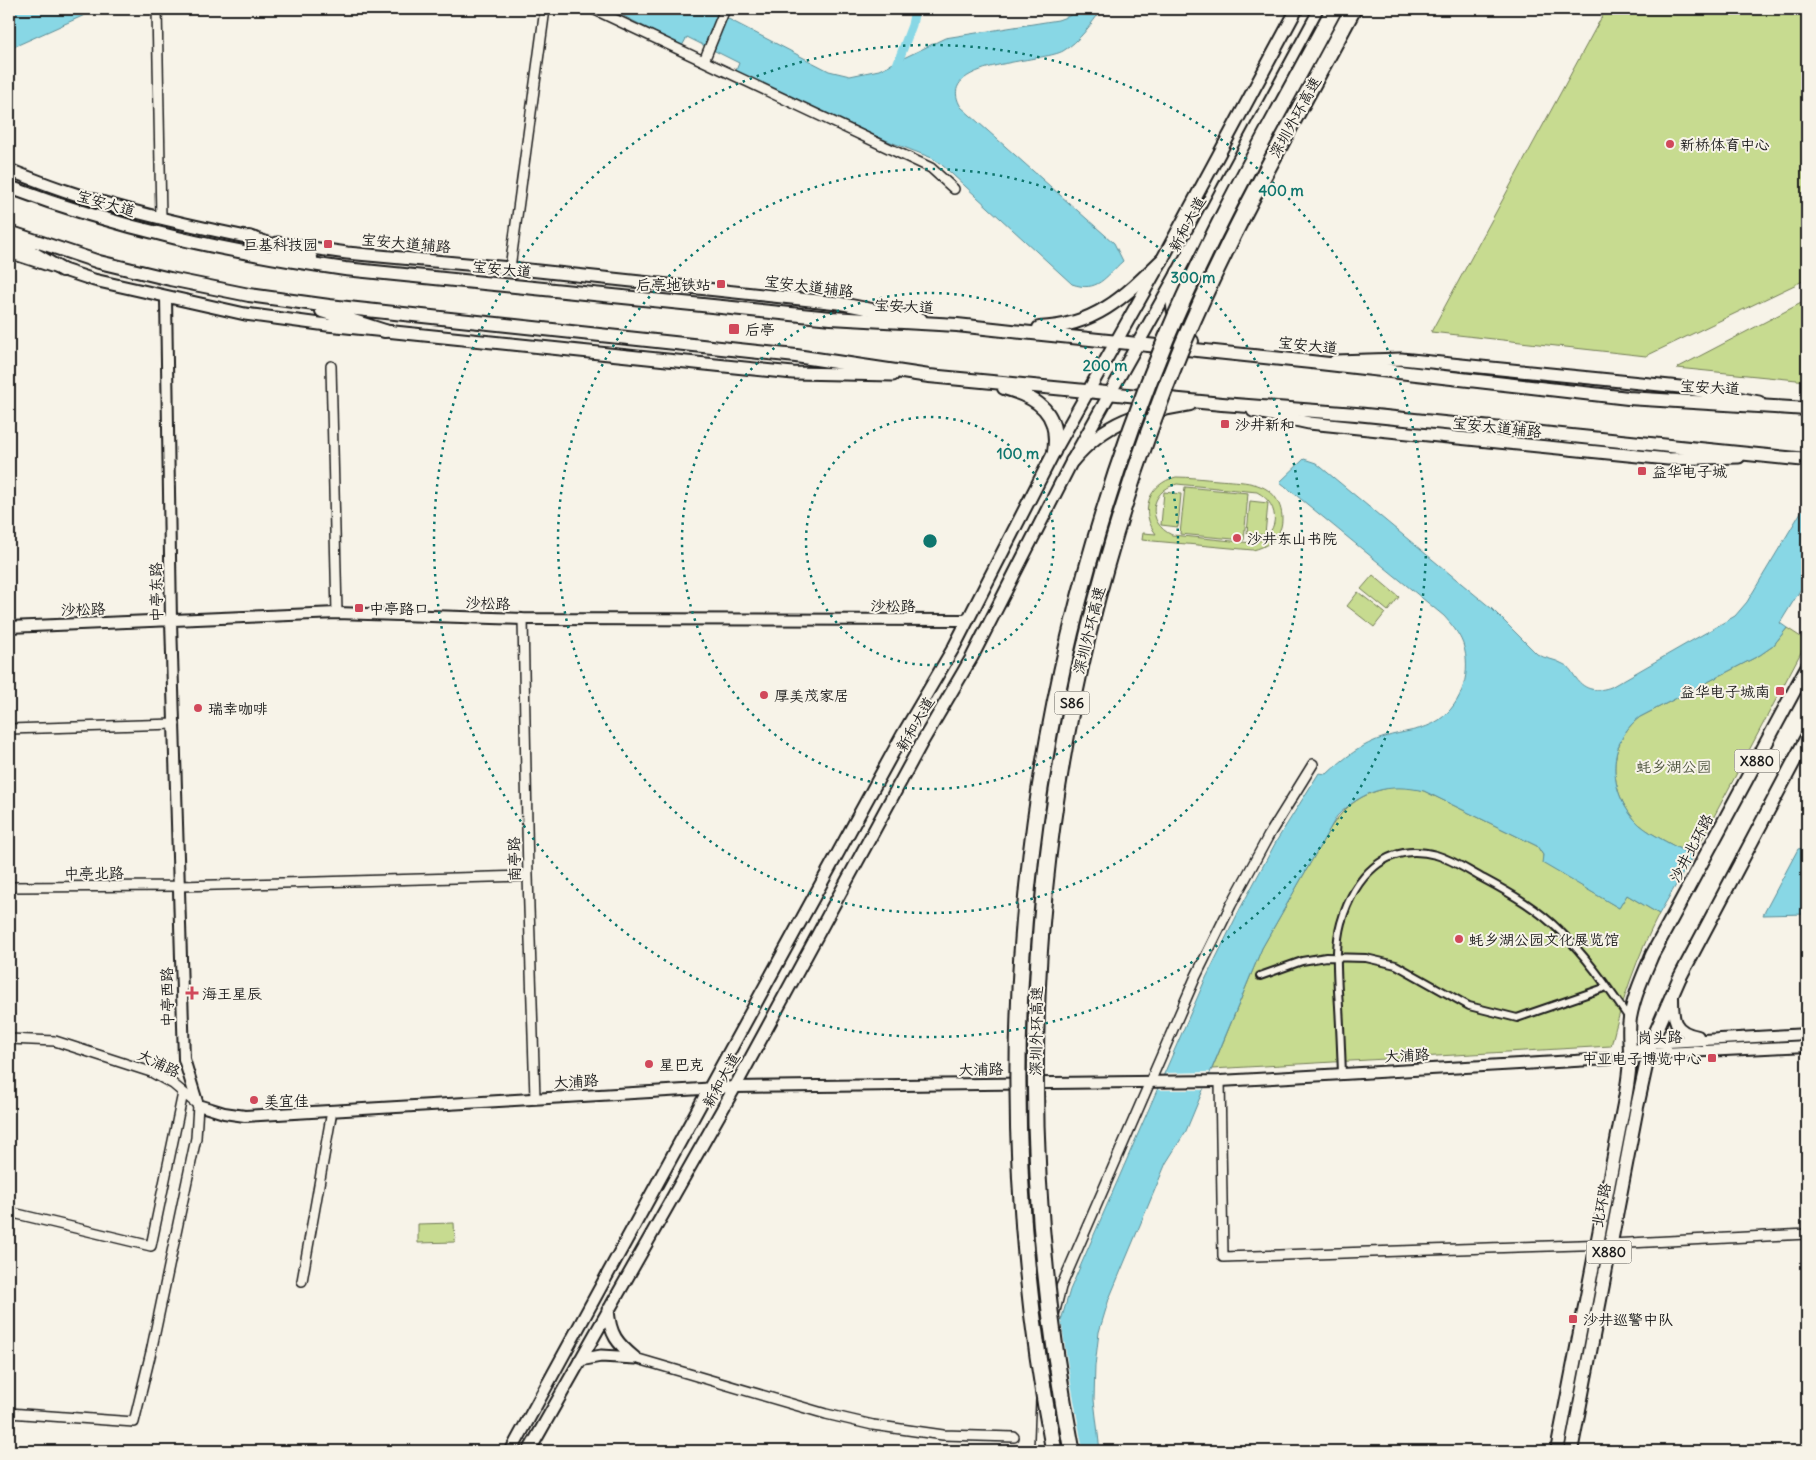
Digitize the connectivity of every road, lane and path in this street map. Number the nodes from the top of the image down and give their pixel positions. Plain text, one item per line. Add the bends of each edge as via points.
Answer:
1 (157, 9) edge
2 (545, 9) edge
3 (593, 9) edge
4 (725, 9) edge
5 (1297, 9) edge
6 (1320, 9) edge
7 (1334, 9) edge
8 (1354, 9) edge
9 (704, 61) junction
10 (9, 170) edge
11 (9, 187) edge
12 (954, 189) dead end
13 (161, 218) junction
14 (9, 232) edge
15 (249, 237) junction
16 (9, 239) edge
17 (9, 252) edge
18 (1162, 260) junction
19 (510, 268) junction
20 (345, 269) junction
21 (62, 270) junction
22 (1178, 272) junction
23 (166, 298) junction
24 (291, 301) junction
25 (957, 325) junction
26 (1003, 330) junction
27 (385, 331) junction
28 (1116, 342) junction
29 (1137, 344) junction
30 (1212, 351) junction
31 (331, 366) dead end
32 (929, 376) junction
33 (975, 380) junction
34 (1089, 390) junction
35 (1111, 392) junction
36 (1206, 402) junction
37 (1801, 409) edge
38 (1054, 452) junction
39 (1807, 460) edge
40 (1072, 461) junction
41 (337, 613) junction
42 (523, 619) junction
43 (968, 620) junction
44 (171, 621) junction
45 (9, 627) edge
46 (1807, 667) edge
47 (175, 724) junction
48 (9, 729) edge
49 (1807, 737) edge
50 (1313, 764) dead end
51 (528, 876) junction
52 (180, 886) junction
53 (9, 888) edge
54 (1337, 956) junction
55 (1260, 976) dead end
56 (1607, 987) junction
57 (1673, 990) junction
58 (1630, 1019) junction
59 (1807, 1034) edge
60 (1712, 1038) junction
61 (9, 1039) edge
62 (1807, 1046) edge
63 (1650, 1048) junction
64 (1630, 1053) junction
65 (1608, 1059) dead end
66 (1342, 1074) junction
67 (1220, 1081) junction
68 (1151, 1082) junction
69 (735, 1087) junction
70 (711, 1088) junction
71 (183, 1093) junction
72 (535, 1098) junction
73 (198, 1105) junction
74 (332, 1111) junction
75 (9, 1212) edge
76 (1807, 1234) edge
77 (1610, 1244) junction
78 (1597, 1245) junction
79 (302, 1281) dead end
80 (608, 1310) junction
81 (635, 1358) junction
82 (580, 1360) junction
83 (9, 1413) edge
84 (1014, 1437) dead end
85 (511, 1451) edge
86 (530, 1451) edge
87 (1039, 1451) edge
88 (1054, 1451) edge
89 (1072, 1451) edge
90 (1558, 1451) edge
91 (1571, 1451) edge

1 - 13 street
2 - 19 street
3 - 9 street
4 - 9 street
5 - 18 main road, 新和大道
6 - 22 main road, 新和大道
7 - 88 highway, 深圳外环高速 / S86, bridge via 1205,250 1166,338 1101,520 1075,612 1054,705 1026,894 1019,989 1017,1085 1027,1276
8 - 89 highway, 深圳外环高速 / S86, bridge via 1242,215 1179,354 1118,525 1092,616 1071,708 1043,896 1036,990 1034,1085 1045,1274
9 - 12 street via 930,168
10 - 13 main road, 宝安大道辅路 via 65,191
11 - 20 main road, 宝安大道 via 111,222 190,242
13 - 15 main road, 宝安大道辅路
14 - 24 main road via 99,262 248,295
15 - 19 main road, 宝安大道辅路 via 346,253
15 - 20 main road
16 - 21 main road
17 - 21 main road
18 - 26 main road via 1122,299 1091,317 1064,326
18 - 28 main road, 新和大道
19 - 25 main road, 宝安大道辅路 via 838,303
20 - 25 main road, 宝安大道 via 831,318
21 - 23 main road
22 - 29 main road, 新和大道
22 - 30 main road via 1172,291 1176,320 1187,336
23 - 27 main road via 245,314
23 - 44 street, 中亭东路
24 - 27 main road
24 - 32 main road via 796,356
25 - 26 main road, 宝安大道
26 - 28 main road, 宝安大道
27 - 32 main road via 793,373
28 - 29 main road, 宝安大道
28 - 34 main road, 新和大道
29 - 30 main road, 宝安大道
29 - 35 main road, 新和大道
30 - 37 main road, 宝安大道 via 1628,398
31 - 41 street
32 - 33 main road
33 - 34 main road
33 - 38 main road via 1024,394 1039,403 1053,426
34 - 35 main road
34 - 38 main road, 新和大道
35 - 36 main road
35 - 40 main road, 新和大道
36 - 39 main road
36 - 40 main road via 1128,418 1103,432
38 - 43 main road, 新和大道
40 - 69 main road, 新和大道 via 972,657 921,744
41 - 42 street, 沙松路
41 - 44 street, 沙松路
42 - 43 street, 沙松路
42 - 51 street, 南亭路
43 - 70 main road, 新和大道
44 - 45 street, 沙松路
44 - 47 street, 中亭东路
46 - 58 main road, 沙井北环路 / X880 via 1674,914 1642,978
47 - 48 street
47 - 52 street, 中亭东路
49 - 57 main road, X880
50 - 68 street via 1231,905 1196,976
51 - 52 street, 中亭北路
51 - 72 street, 南亭路
52 - 53 street, 中亭北路
52 - 73 street, 中亭西路 via 184,1060
54 - 55 street via 1302,961
54 - 56 street via 1396,965 1469,1006 1517,1018
54 - 56 street via 1340,924 1361,879 1376,865 1396,855 1428,853 1448,860 1532,907 1573,944
54 - 66 street
56 - 58 street
57 - 60 street via 1675,1022 1681,1030
57 - 63 main road, X880
58 - 64 main road, 沙井北环路 / X880
59 - 60 street, 岗头路
60 - 63 street, 岗头路
61 - 71 street, 大浦路 via 55,1041 151,1072
62 - 63 street, 岗头路
63 - 64 street, 岗头路
63 - 77 main road, 北环路 / X880
64 - 78 main road, 北环路 / X880 via 1624,1104
65 - 66 street, 大浦路
66 - 67 street, 大浦路
67 - 68 street, 大浦路
67 - 78 street via 1223,1257
68 - 69 street, 大浦路
68 - 87 street via 1061,1287 1042,1378
69 - 70 street, 大浦路
69 - 80 main road, 新和大道
70 - 72 street, 大浦路
70 - 85 main road, 新和大道
71 - 73 street, 大浦路
71 - 75 street via 151,1246
72 - 74 street, 大浦路
73 - 74 street, 大浦路 via 245,1116
73 - 83 street via 196,1138 134,1422
74 - 79 street
76 - 77 street
77 - 78 street
77 - 91 main road, 北环路 / X880
78 - 90 main road, 北环路 / X880
80 - 81 main road via 613,1335 620,1346
80 - 82 main road, 新和大道
81 - 82 main road via 601,1356
81 - 84 street via 872,1425 943,1435
82 - 86 main road, 新和大道

